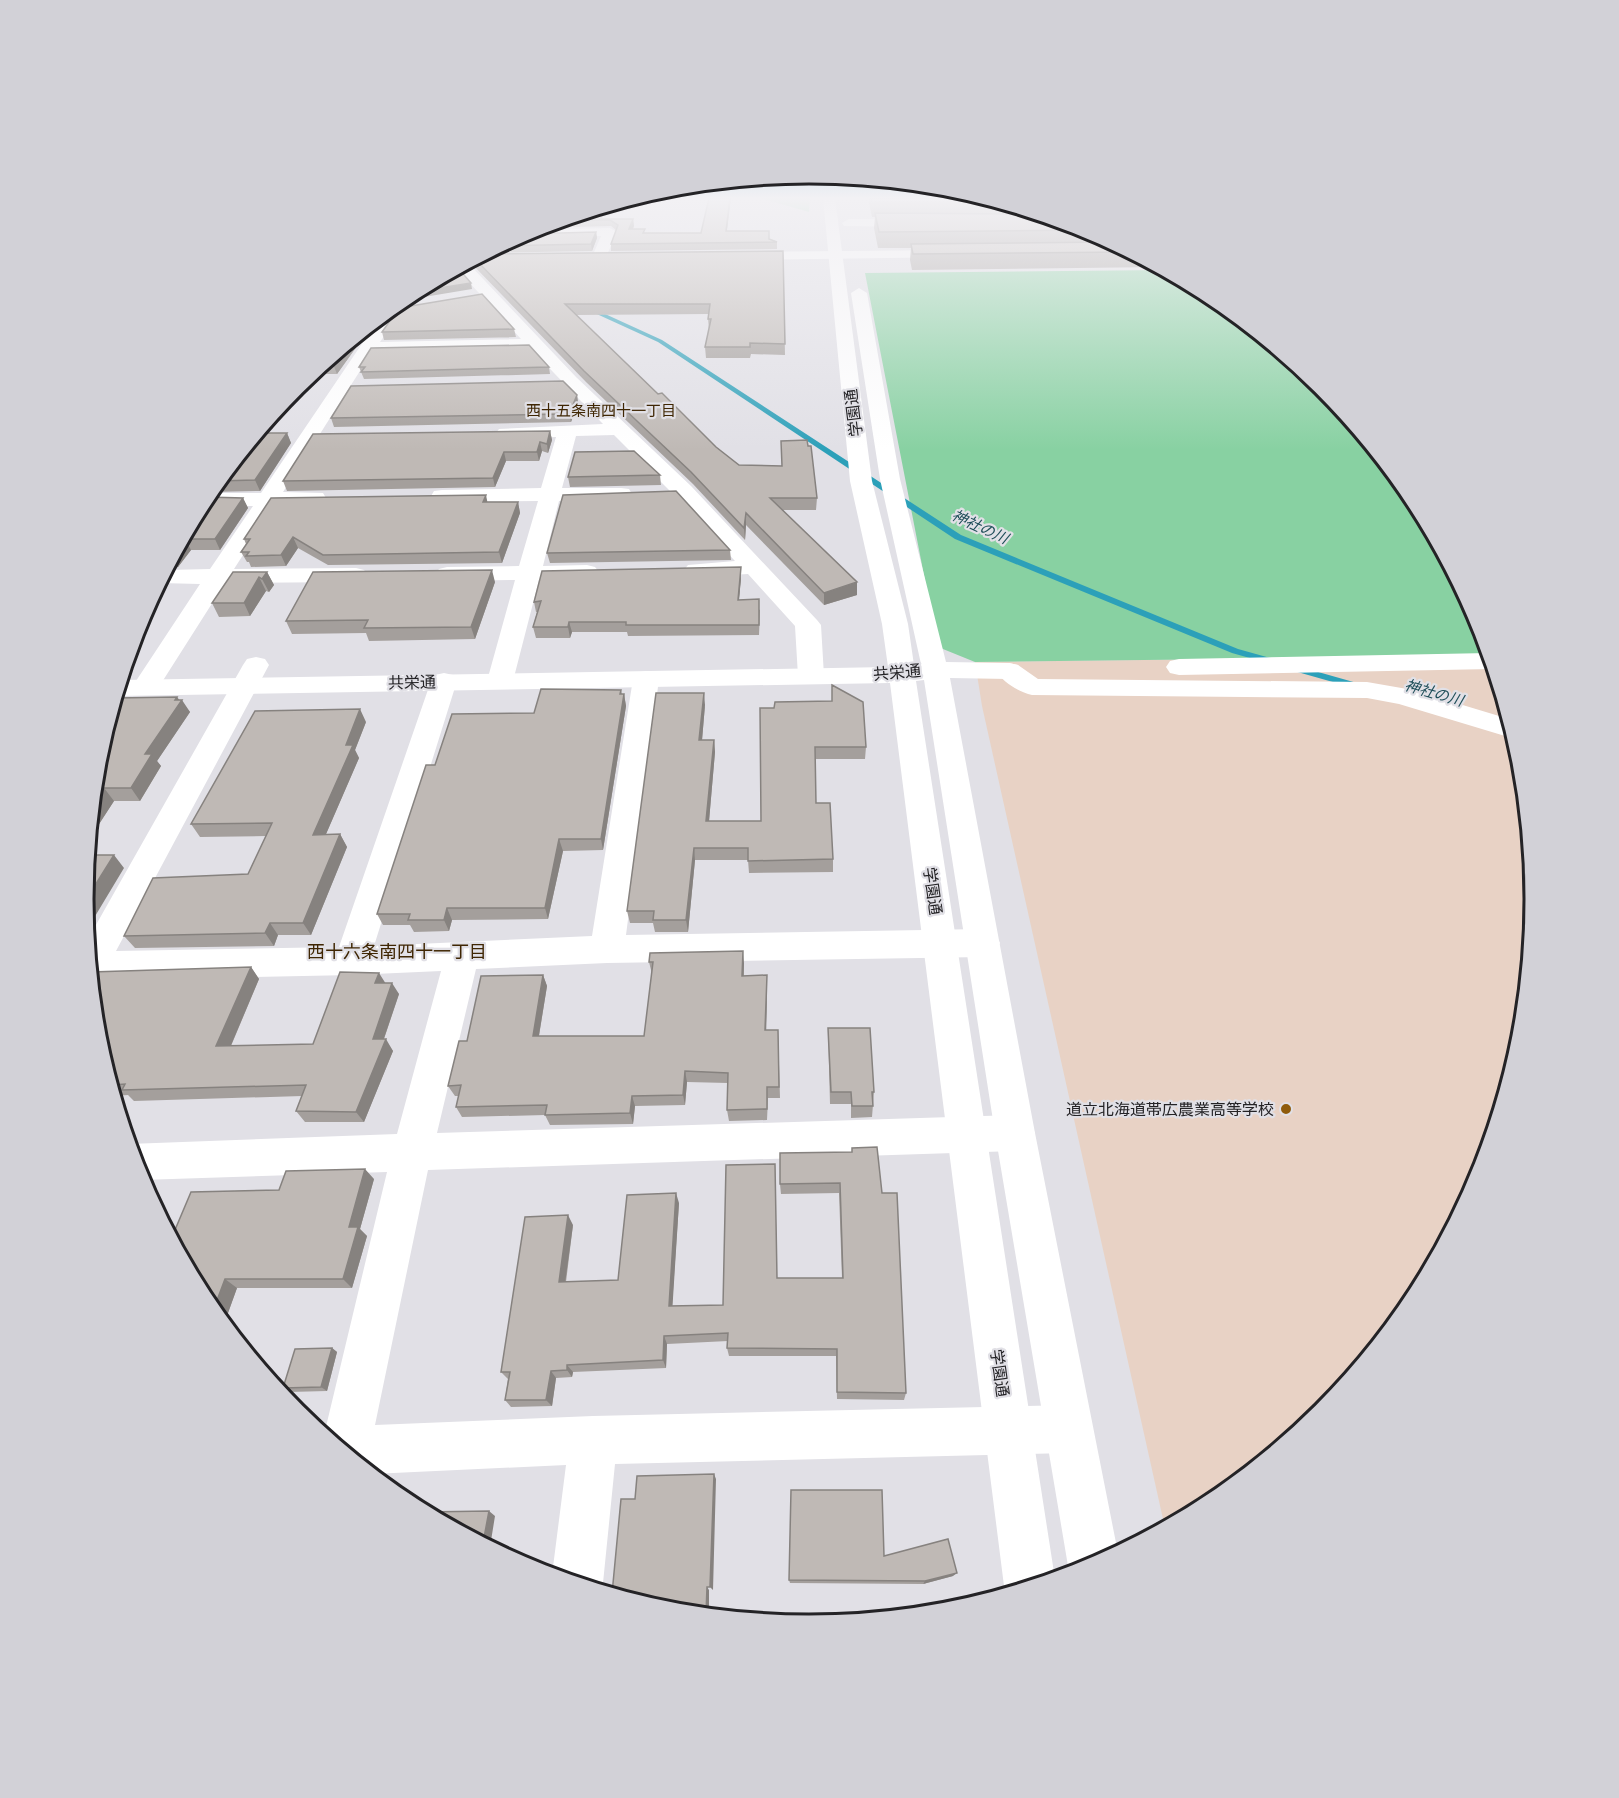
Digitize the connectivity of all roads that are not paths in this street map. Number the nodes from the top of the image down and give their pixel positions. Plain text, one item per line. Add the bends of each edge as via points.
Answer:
1 (477, 282) edge
2 (846, 282) edge
3 (850, 282) edge
4 (488, 294) junction
5 (465, 298) edge
6 (387, 322) edge
7 (536, 344) junction
8 (367, 347) junction
9 (365, 386) edge
10 (342, 387) junction
11 (618, 429) junction
12 (567, 432) junction
13 (484, 434) edge
14 (298, 436) junction
15 (332, 436) edge
16 (683, 491) junction
17 (549, 494) junction
18 (636, 494) edge
19 (658, 494) edge
20 (421, 496) edge
21 (339, 498) edge
22 (269, 499) junction
23 (217, 500) edge
24 (753, 567) junction
25 (669, 571) edge
26 (610, 572) edge
27 (527, 573) junction
28 (384, 574) edge
29 (420, 574) edge
30 (217, 576) junction
31 (171, 577) edge
32 (1484, 661) edge
33 (810, 666) junction
34 (912, 667) junction
35 (502, 670) junction
36 (1009, 670) junction
37 (250, 675) junction
38 (645, 679) junction
39 (140, 680) edge
40 (444, 681) junction
41 (1503, 727) edge
42 (940, 943) junction
43 (983, 943) junction
44 (607, 949) junction
45 (97, 955) edge
46 (462, 956) junction
47 (352, 961) junction
48 (98, 966) edge
49 (965, 1133) junction
50 (1015, 1133) junction
51 (412, 1153) junction
52 (144, 1161) edge
53 (1069, 1429) junction
54 (1008, 1430) junction
55 (593, 1440) junction
56 (346, 1443) edge
57 (354, 1450) edge
58 (1092, 1556) edge
59 (578, 1575) edge
60 (1029, 1579) edge

1 - 4 street
2 - 34 street, 学園通 via 861,481 895,624
3 - 34 street, 学園通 via 891,479
4 - 5 street
4 - 7 street
6 - 8 street
7 - 8 street
7 - 11 street via 560,382
8 - 10 street
9 - 10 street
10 - 14 street
11 - 12 street
11 - 16 street
12 - 13 street
12 - 17 street
14 - 15 street
14 - 22 street
16 - 19 street
16 - 24 street
17 - 18 street
17 - 20 street
17 - 27 street
21 - 22 street
22 - 23 street
22 - 30 street
24 - 25 street
24 - 33 street via 808,625
26 - 27 street
27 - 29 street
27 - 35 street
28 - 30 street
30 - 31 street
30 - 39 street
32 - 36 street, 共栄通
33 - 34 street, 共栄通
33 - 35 street, 共栄通
33 - 38 street, 共栄通
34 - 36 street, 共栄通
34 - 42 street, 学園通
34 - 43 street, 学園通
35 - 37 street, 共栄通
35 - 38 street, 共栄通
35 - 40 street, 共栄通
36 - 41 street via 1032,687 1366,690 1403,696
37 - 39 street, 共栄通
37 - 40 street, 共栄通
37 - 45 street
38 - 44 street
40 - 47 street
42 - 43 street
42 - 44 street
42 - 49 street, 学園通
43 - 50 street, 学園通
44 - 46 street
46 - 47 street
46 - 51 street
47 - 48 street
49 - 50 street
49 - 51 street
49 - 54 street, 学園通
50 - 53 street, 学園通
51 - 52 street
51 - 56 street
53 - 54 street
53 - 58 street, 学園通
54 - 55 street
54 - 60 street, 学園通
55 - 57 street
55 - 59 street

